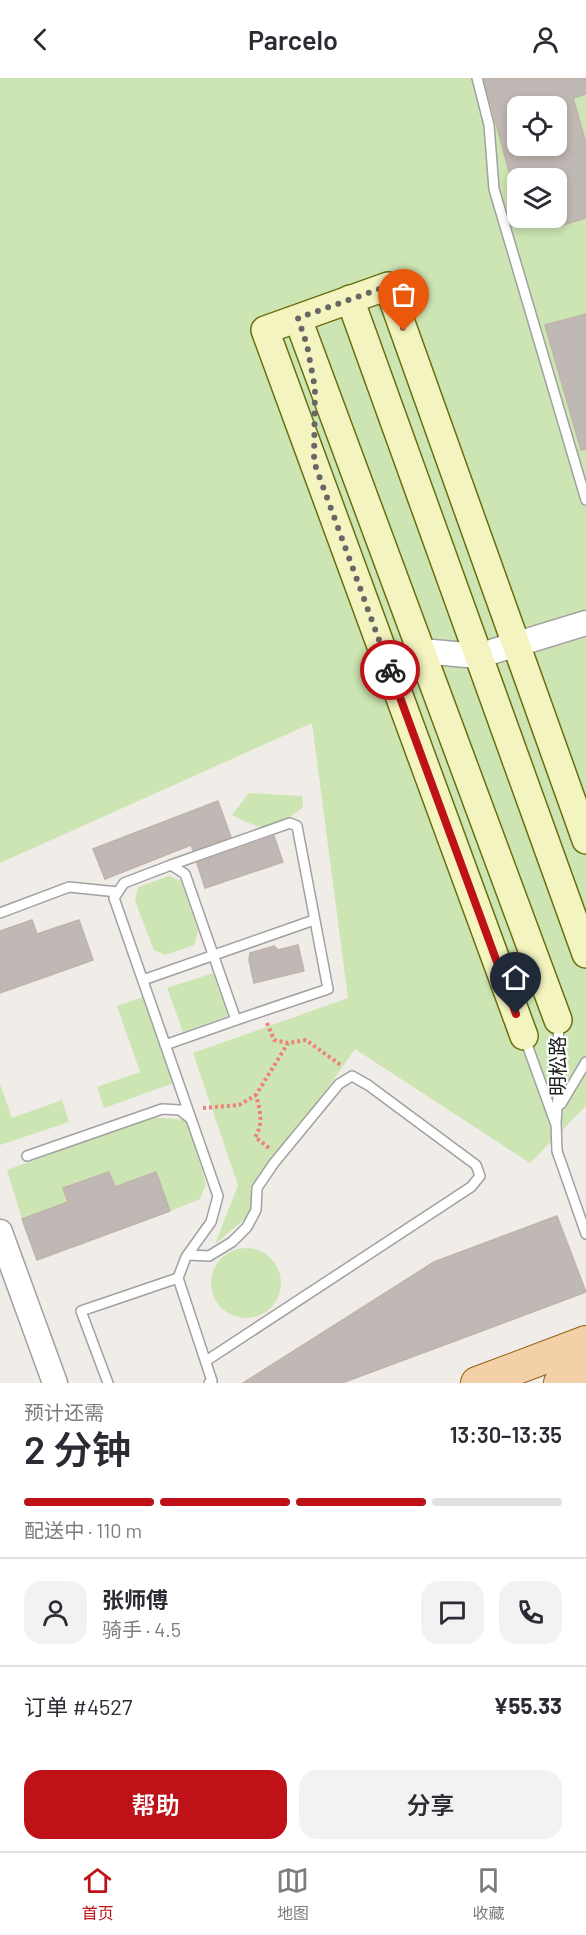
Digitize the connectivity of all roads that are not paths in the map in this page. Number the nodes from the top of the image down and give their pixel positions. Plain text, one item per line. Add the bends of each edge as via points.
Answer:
1 (477, 78) edge
2 (350, 299) junction
3 (298, 318) junction
4 (307, 345) junction
5 (420, 375) junction
6 (314, 462) junction
7 (586, 500) edge
8 (428, 516) junction
9 (586, 623) edge
10 (516, 645) junction
11 (421, 651) junction
12 (478, 656) junction
13 (387, 661) junction
14 (586, 840) edge
15 (171, 865) junction
16 (118, 892) junction
17 (0, 913) edge
18 (315, 920) junction
19 (583, 935) edge
20 (214, 955) junction
21 (142, 980) junction
22 (236, 1020) junction
23 (558, 1020) joint
24 (524, 1036) joint
25 (165, 1045) junction
26 (586, 1062) edge
27 (556, 1117) junction
28 (191, 1119) junction
29 (27, 1156) dead end
30 (0, 1232) edge
31 (586, 1234) edge
32 (188, 1255) junction
33 (178, 1278) junction
34 (586, 1342) edge
35 (206, 1362) junction
36 (586, 1373) edge
37 (55, 1383) edge
38 (108, 1383) edge
39 (209, 1383) edge
40 (477, 1383) edge
41 (560, 1383) edge

1 - 7 lane via 489,124 494,189
2 - 3 main road
2 - 5 main road via 388,286
2 - 8 main road
3 - 4 main road
3 - 6 main road via 265,330
4 - 6 main road via 315,388
4 - 11 main road
5 - 8 main road
5 - 10 main road
6 - 13 main road
8 - 12 main road
9 - 10 street
10 - 12 street
10 - 14 main road
11 - 12 street
11 - 13 street
11 - 23 main road
12 - 19 main road
13 - 24 main road
15 - 16 lane via 124,883
15 - 18 lane via 290,823 297,826
15 - 20 lane via 185,874
16 - 17 lane via 69,887
16 - 21 lane via 114,898
18 - 20 lane
18 - 22 lane via 328,989
20 - 21 lane
20 - 22 lane
21 - 25 lane
22 - 25 lane
23 - 27 lane, 明松路 via 560,1072
24 - 27 lane, 明松路
25 - 28 lane
26 - 27 lane, 明松路
27 - 31 lane, 明松路 via 557,1151
28 - 29 lane via 180,1110 162,1109
28 - 32 lane via 218,1196 211,1222
30 - 37 street
32 - 33 lane
32 - 35 lane via 209,1256 247,1227 256,1210 257,1188 339,1084 352,1077 476,1166 480,1176 471,1187
33 - 35 lane
33 - 38 lane via 81,1311
34 - 40 main road
35 - 39 lane via 212,1381
36 - 41 main road

